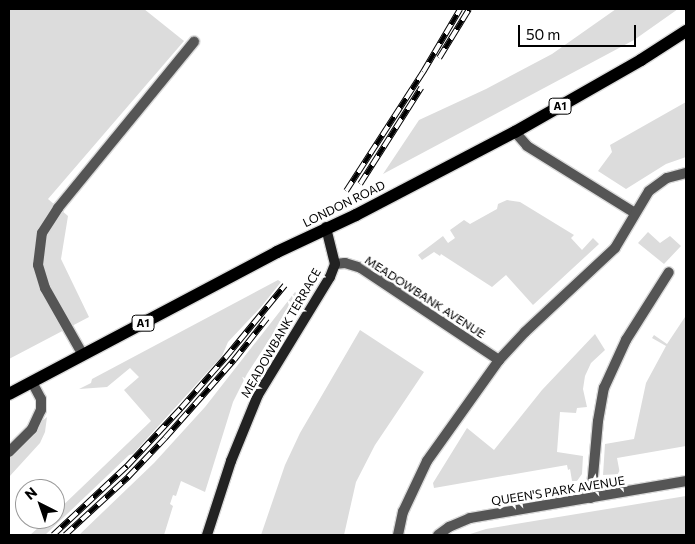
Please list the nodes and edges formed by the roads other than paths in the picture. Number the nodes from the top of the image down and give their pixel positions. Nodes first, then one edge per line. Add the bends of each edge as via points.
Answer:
1 (686, 31) edge
2 (194, 42) dead end
3 (515, 132) junction
4 (686, 173) edge
5 (635, 212) junction
6 (326, 227) junction
7 (335, 264) junction
8 (669, 272) dead end
9 (83, 355) junction
10 (499, 360) junction
11 (32, 382) junction
12 (9, 394) edge
13 (9, 452) edge
14 (686, 481) edge
15 (591, 498) junction
16 (207, 535) edge
17 (398, 535) edge
18 (438, 535) edge

1 - 3 main road, LONDON ROAD / A1
2 - 9 street via 42,232 38,265 45,288
3 - 5 street via 527,146
3 - 6 main road, LONDON ROAD / A1 via 356,215
4 - 5 street via 667,178 654,187
5 - 10 street via 609,255
6 - 7 street, MEADOWBANK TERRACE
6 - 9 main road, LONDON ROAD / A1
7 - 10 street, MEADOWBANK AVENUE via 362,268
7 - 16 street, MEADOWBANK TERRACE via 258,395 231,460
8 - 15 street via 626,340 604,388
9 - 11 main road, LONDON ROAD / A1
10 - 17 street via 427,461 403,512
11 - 12 main road, LONDON ROAD / A1
11 - 13 street via 41,399 40,410 32,429
14 - 15 street, QUEEN'S PARK AVENUE
15 - 18 street, QUEEN'S PARK AVENUE via 470,518

